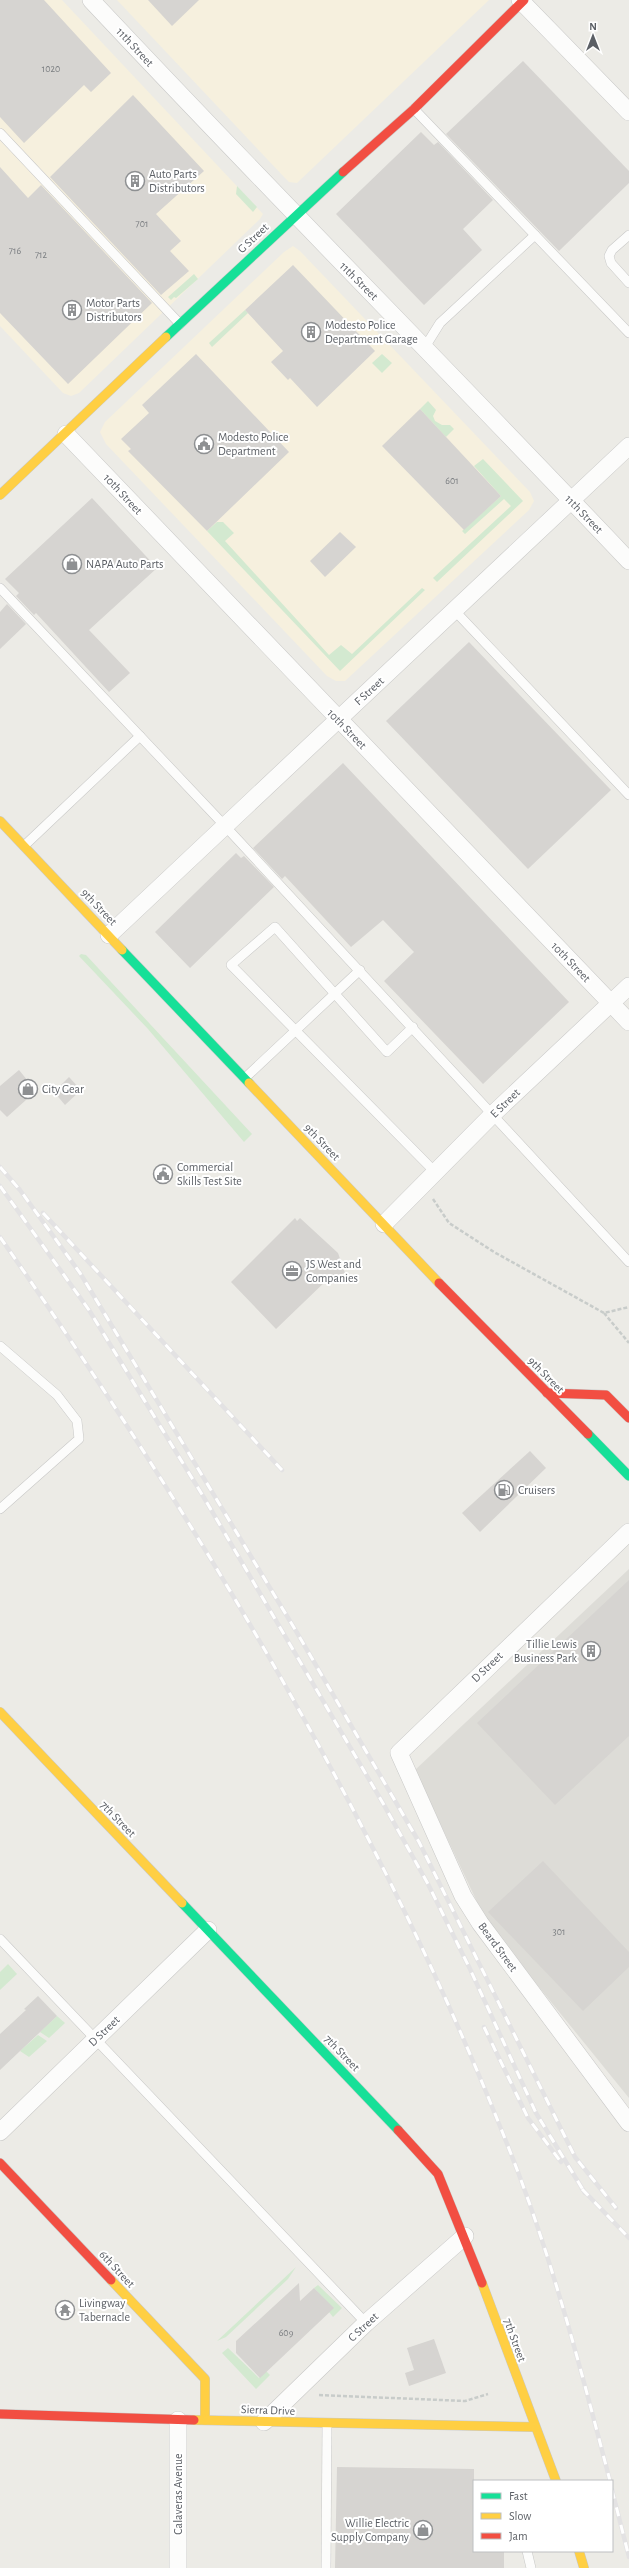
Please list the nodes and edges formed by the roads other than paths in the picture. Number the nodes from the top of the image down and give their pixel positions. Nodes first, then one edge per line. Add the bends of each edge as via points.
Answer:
1 (91, 0) edge
2 (522, 1) edge
3 (414, 109) junction
4 (629, 112) edge
5 (0, 133) edge
6 (294, 216) junction
7 (535, 235) junction
8 (629, 235) edge
9 (629, 283) edge
10 (180, 324) junction
11 (629, 333) edge
12 (425, 347) junction
13 (66, 434) junction
14 (629, 446) edge
15 (0, 495) edge
16 (572, 500) junction
17 (629, 561) edge
18 (0, 588) edge
19 (455, 611) junction
20 (338, 720) junction
21 (140, 736) junction
22 (629, 795) edge
23 (0, 821) edge
24 (225, 826) junction
25 (24, 846) junction
26 (109, 935) junction
27 (360, 970) junction
28 (629, 986) edge
29 (333, 995) junction
30 (611, 1003) junction
31 (629, 1022) edge
32 (413, 1027) junction
33 (294, 1031) junction
34 (245, 1078) junction
35 (493, 1114) junction
36 (430, 1179) junction
37 (384, 1224) junction
38 (629, 1262) edge
39 (0, 1346) edge
40 (547, 1393) junction
41 (629, 1418) edge
42 (629, 1476) edge
43 (0, 1509) edge
44 (629, 1532) edge
45 (0, 1712) edge
46 (399, 1753) joint
47 (208, 1930) junction
48 (0, 1939) edge
49 (96, 2039) junction
50 (629, 2123) edge
51 (0, 2132) edge
52 (0, 2163) edge
53 (465, 2236) junction
54 (366, 2323) junction
55 (0, 2414) edge
56 (178, 2420) junction
57 (205, 2420) junction
58 (264, 2422) junction
59 (327, 2424) junction
60 (535, 2427) junction
61 (556, 2480) edge
62 (527, 2552) edge
63 (579, 2552) edge
64 (178, 2568) edge
65 (326, 2568) edge
66 (531, 2568) edge
67 (584, 2568) edge

1 - 6 street, 11th Street
2 - 3 street, G Street
2 - 4 street
3 - 6 street, G Street
3 - 7 lane
5 - 10 lane
6 - 10 street, G Street
6 - 12 street, 11th Street
7 - 11 lane
7 - 12 lane via 440,323
8 - 9 lane via 609,256 611,263
10 - 13 street, G Street
12 - 16 street, 11th Street
13 - 15 street, G Street
13 - 20 street, 10th Street
14 - 16 street, F Street
16 - 17 street, 11th Street
16 - 19 street, F Street
18 - 21 lane
19 - 20 street, F Street
19 - 22 lane
20 - 24 street, F Street
20 - 30 street, 10th Street
21 - 24 lane
21 - 25 lane
23 - 25 street, 9th Street
24 - 26 street, F Street
24 - 27 lane
25 - 26 street, 9th Street
26 - 34 street, 9th Street
27 - 29 lane
27 - 32 lane
28 - 30 street, E Street
29 - 32 lane via 387,1052
29 - 33 lane
29 - 33 lane via 275,927 231,965
30 - 31 street, 10th Street
30 - 35 street, E Street
32 - 35 lane
33 - 34 lane
33 - 36 lane
34 - 37 street, 9th Street
35 - 36 street, E Street
35 - 38 lane
36 - 37 street, E Street
37 - 40 street, 9th Street
39 - 43 lane via 57,1395 77,1421 79,1439
40 - 41 street via 606,1395
40 - 42 street, 9th Street
44 - 46 street, D Street
45 - 47 street, 7th Street
46 - 50 street, Beard Street via 463,1896 480,1923
47 - 49 street, D Street
47 - 53 street, 7th Street via 438,2174
48 - 49 lane
49 - 51 street, D Street
49 - 54 lane
52 - 57 street, 6th Street via 205,2379
53 - 54 street, C Street
53 - 60 street, 7th Street
54 - 58 street, C Street
55 - 56 street, Sierra Drive
56 - 57 street, Sierra Drive
56 - 64 street, Calaveras Avenue
57 - 58 street, Sierra Drive
58 - 59 street, Sierra Drive
59 - 60 street, Sierra Drive
59 - 65 lane
60 - 61 street, 7th Street
62 - 66 lane
63 - 67 street

